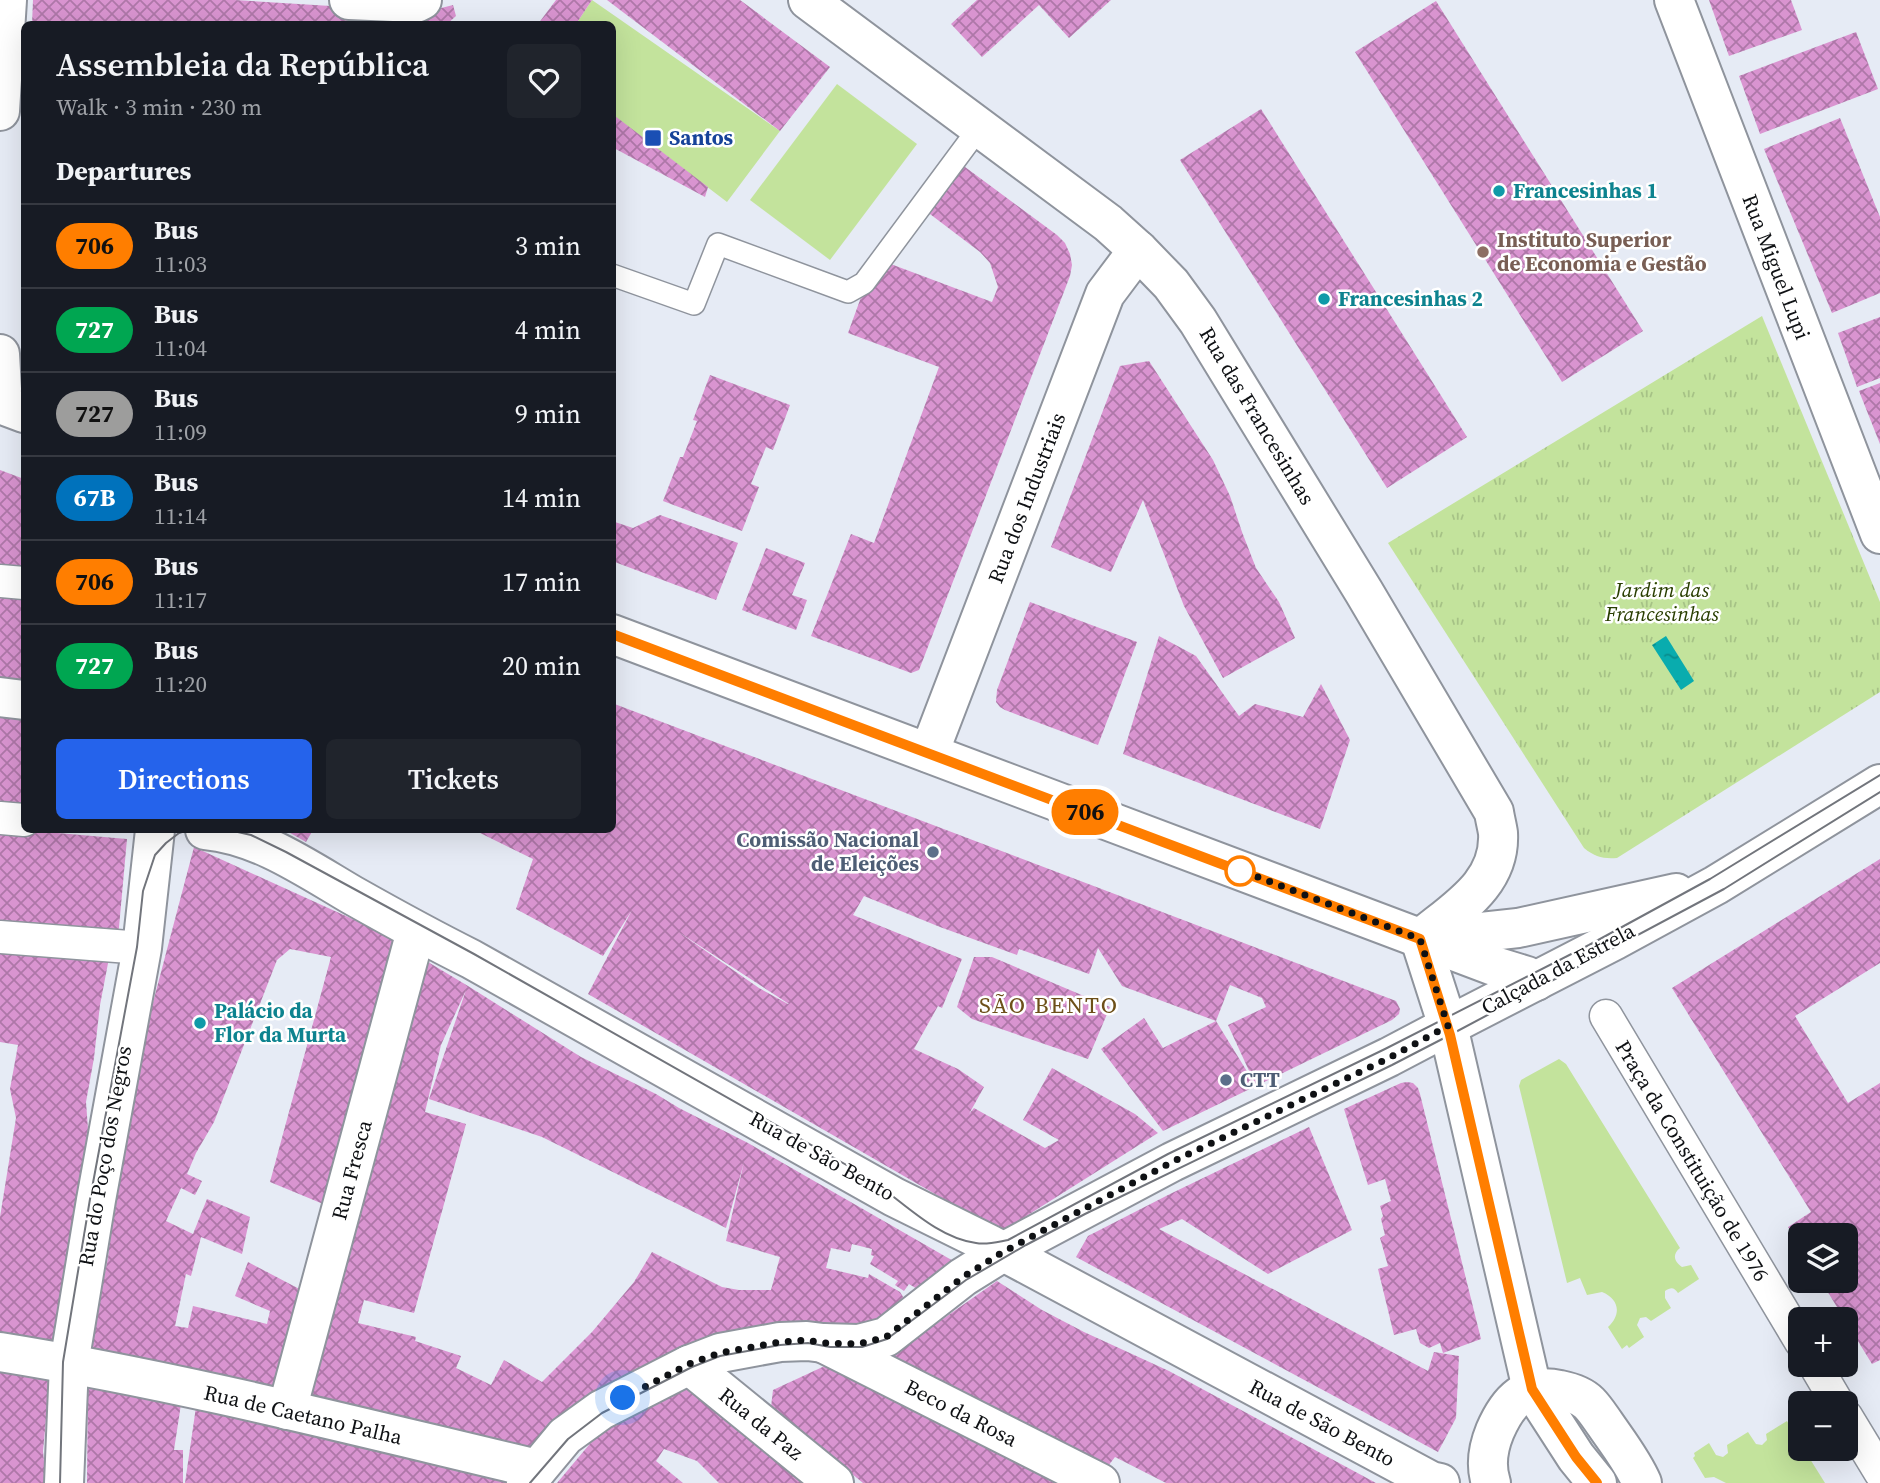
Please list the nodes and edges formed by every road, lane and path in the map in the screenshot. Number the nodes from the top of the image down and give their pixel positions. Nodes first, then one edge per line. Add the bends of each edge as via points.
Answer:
1 (8, 0) edge
2 (349, 0) edge
3 (808, 0) edge
4 (1674, 0) edge
5 (418, 1) edge
6 (0, 111) edge
7 (979, 128) junction
8 (1138, 250) junction
9 (616, 276) edge
10 (0, 354) edge
11 (0, 404) edge
12 (21, 412) edge
13 (1880, 534) edge
14 (0, 581) edge
15 (21, 583) edge
16 (616, 636) edge
17 (0, 698) edge
18 (21, 700) edge
19 (929, 753) junction
20 (1880, 784) edge
21 (0, 818) edge
22 (21, 820) edge
23 (155, 833) edge
24 (228, 833) edge
25 (1716, 885) junction
26 (416, 932) junction
27 (0, 936) edge
28 (1420, 939) junction
29 (142, 947) junction
30 (1536, 981) junction
31 (1606, 1016) dead end
32 (1448, 1026) junction
33 (1003, 1252) junction
34 (1788, 1320) edge
35 (823, 1343) junction
36 (0, 1352) edge
37 (69, 1363) junction
38 (689, 1364) junction
39 (1532, 1389) junction
40 (287, 1409) junction
41 (1858, 1436) edge
42 (1490, 1468) edge
43 (1880, 1472) edge
44 (531, 1476) edge
45 (65, 1483) edge
46 (834, 1483) edge
47 (1100, 1483) edge
48 (1440, 1483) edge
49 (1460, 1483) edge
50 (1597, 1483) edge
51 (1642, 1483) edge

1 - 6 street
2 - 5 street
3 - 7 street, Rua das Francesinhas
4 - 13 street, Rua Miguel Lupi
7 - 8 street, Rua das Francesinhas
7 - 9 lane via 864,283 849,292 718,244 694,304
8 - 19 street, Rua dos Industriais via 1105,294
8 - 28 street, Rua das Francesinhas via 1198,321 1494,811 1498,836 1481,886
10 - 11 street
11 - 12 street
14 - 15 street
16 - 19 street
17 - 18 street
19 - 28 street
20 - 25 street, Calçada da Estrela
21 - 22 street
23 - 29 street, Rua do Poço dos Negros
24 - 26 street, Rua de São Bento via 287,857
25 - 28 street via 1518,928
25 - 30 street, Calçada da Estrela
26 - 33 street, Rua de São Bento via 847,1172
26 - 40 street, Rua Fresca
27 - 29 street
28 - 30 street
28 - 32 street
29 - 37 street, Rua do Poço dos Negros
30 - 32 street, Calçada da Estrela
31 - 34 street, Praça da Constituição de 1976
32 - 33 street, Calçada da Estrela via 1172,1162
32 - 39 street
33 - 35 street, Calçada da Estrela via 886,1337 859,1344
33 - 48 street, Rua de São Bento
35 - 38 street, Calçada da Estrela via 780,1342
35 - 47 street, Beco da Rosa
36 - 37 street, Rua de Caetano Palha
37 - 40 street, Rua de Caetano Palha
37 - 45 street, Rua do Poço dos Negros
38 - 44 street, Calçada da Estrela via 601,1410 565,1436
38 - 46 street, Rua da Paz
39 - 42 street via 1511,1403 1499,1422
39 - 50 street
39 - 51 street via 1559,1389 1588,1401
40 - 44 street, Rua de Caetano Palha
41 - 43 street
42 - 49 street

